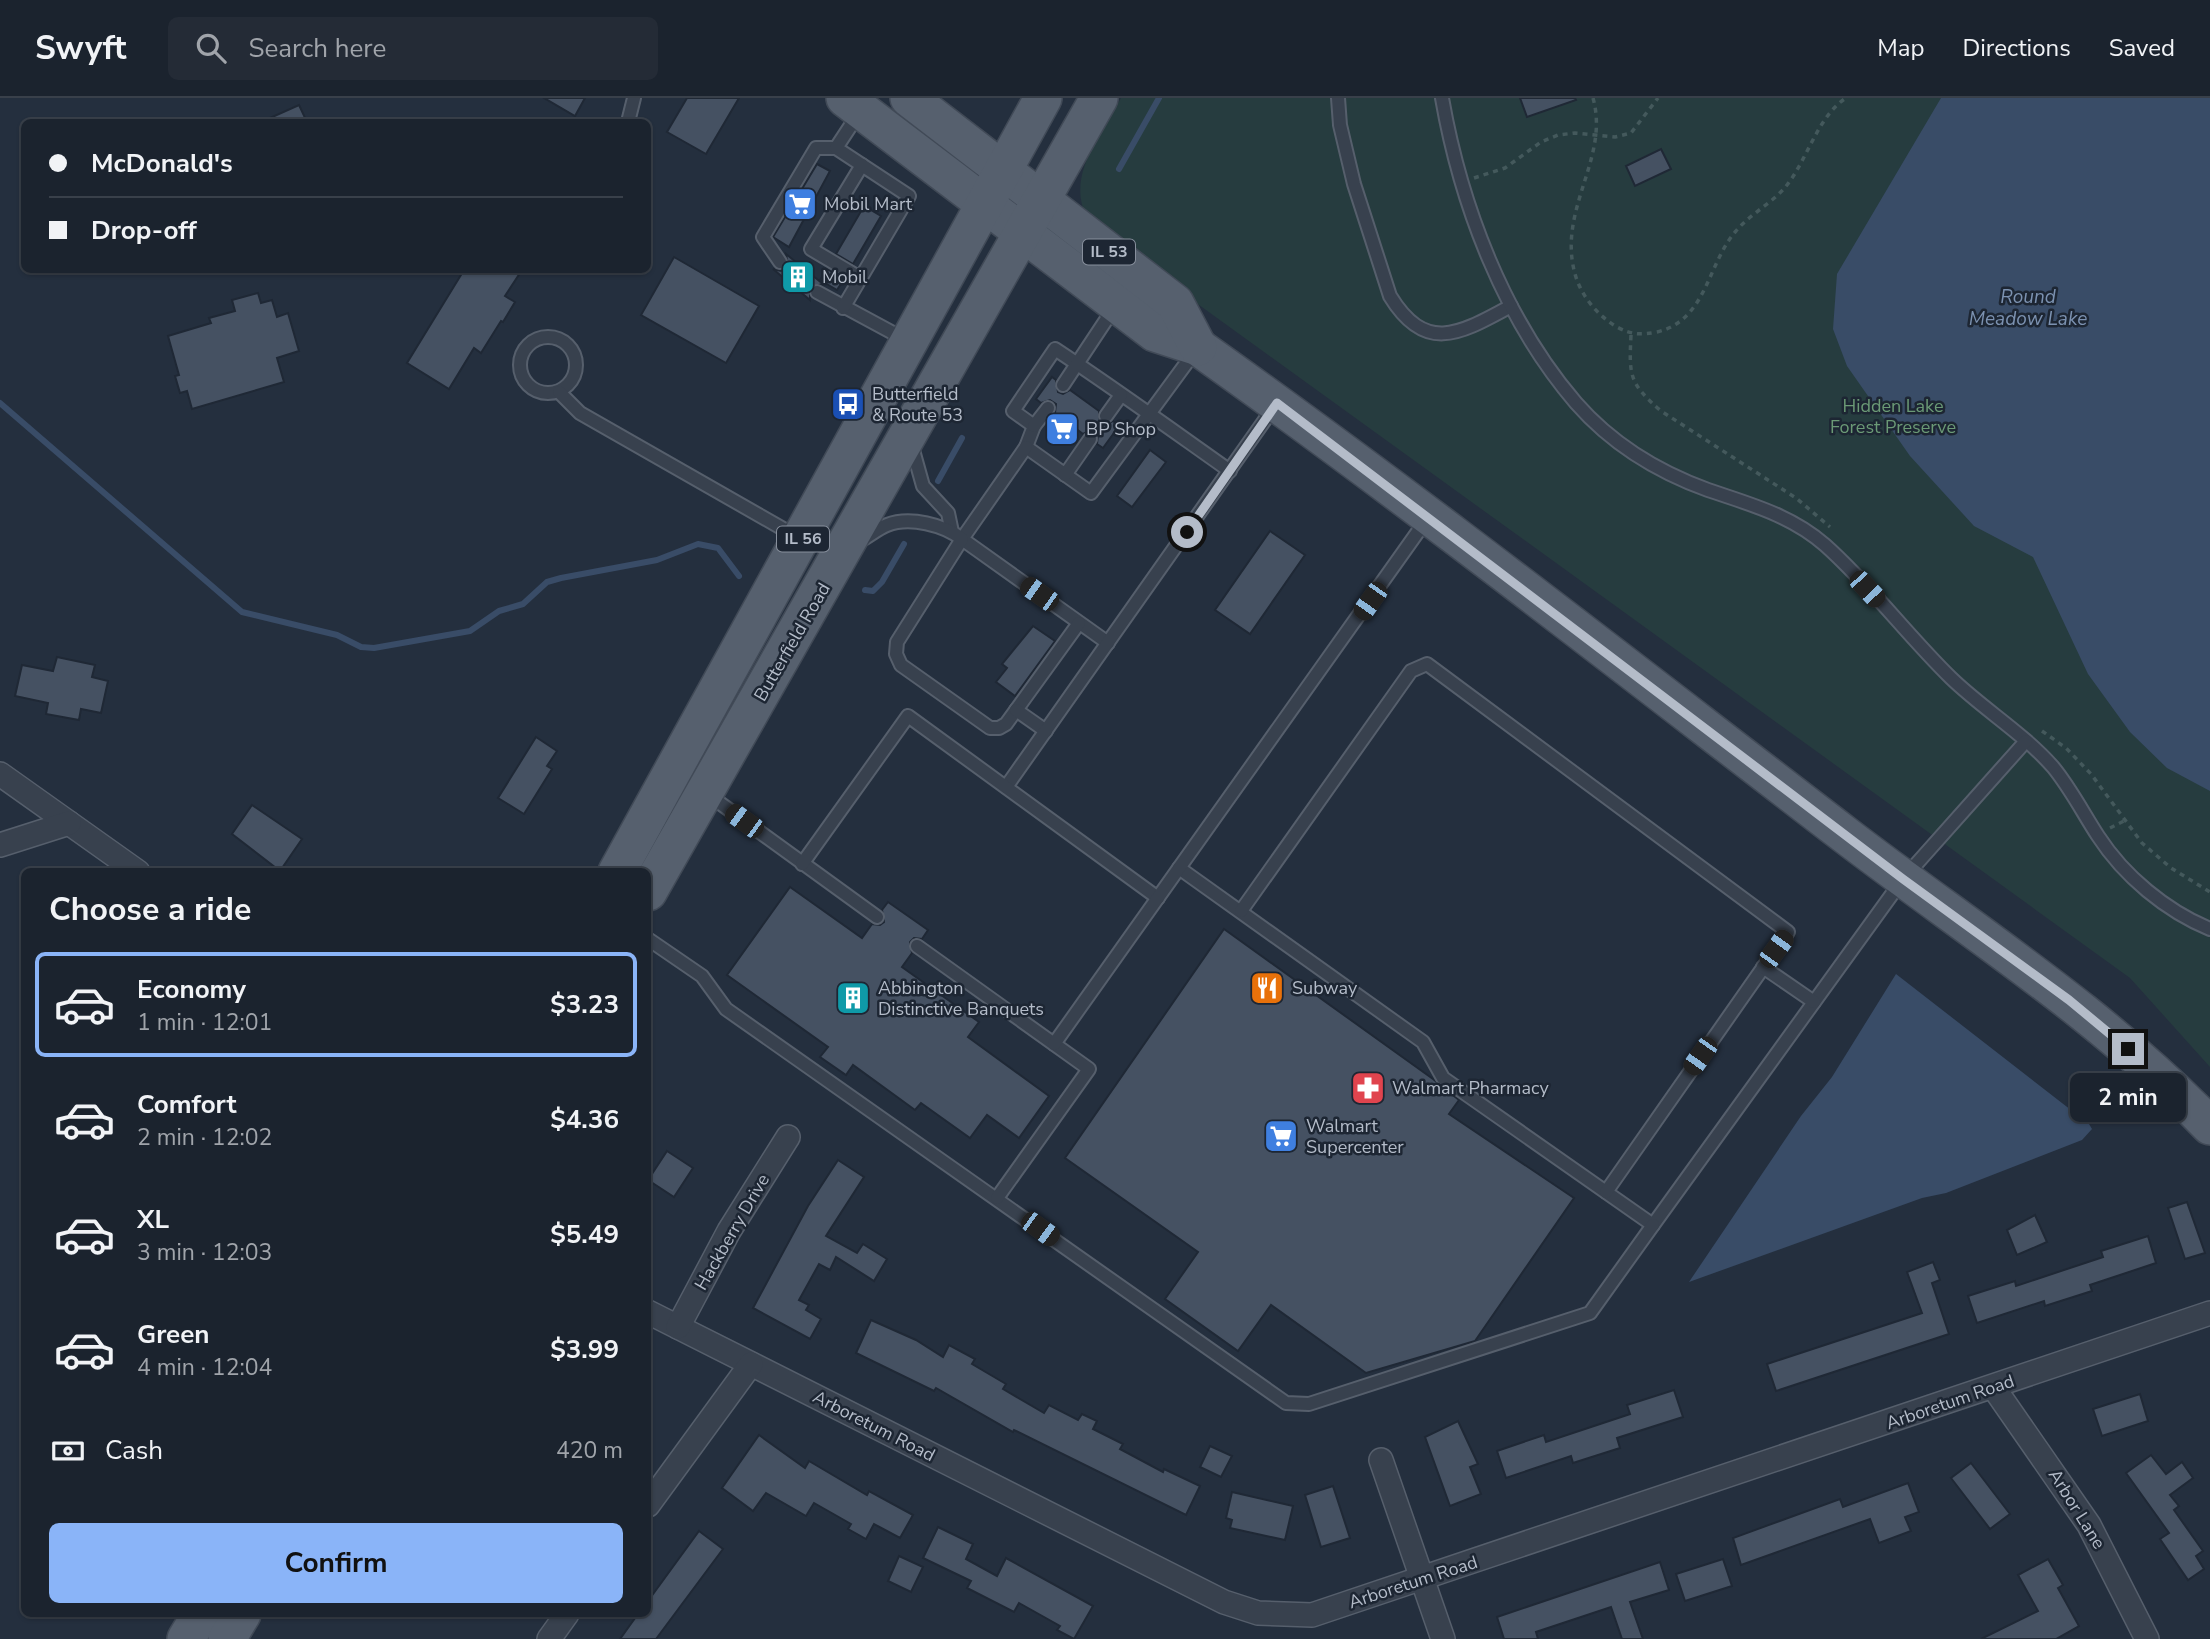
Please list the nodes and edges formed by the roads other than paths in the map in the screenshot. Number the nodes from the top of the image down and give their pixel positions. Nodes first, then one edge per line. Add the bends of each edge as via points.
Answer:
1 (634, 98) edge
2 (909, 98) edge
3 (1043, 98) edge
4 (1099, 98) edge
5 (1338, 98) edge
6 (1442, 98) edge
7 (853, 104) edge
8 (629, 119) edge
9 (836, 148) junction
10 (862, 165) junction
11 (1004, 170) junction
12 (1042, 201) junction
13 (985, 205) junction
14 (1022, 233) junction
15 (779, 262) dead end
16 (860, 278) junction
17 (817, 292) dead end
18 (1116, 304) junction
19 (1511, 306) junction
20 (843, 308) junction
21 (908, 341) junction
22 (1198, 347) junction
23 (1078, 364) junction
24 (1063, 385) dead end
25 (559, 391) junction
26 (1121, 395) junction
27 (1277, 403) junction
28 (1048, 408) dead end
29 (1149, 414) junction
30 (1106, 416) dead end
31 (1034, 426) junction
32 (908, 435) junction
33 (1090, 439) dead end
34 (1026, 447) junction
35 (1230, 471) junction
36 (1065, 475) junction
37 (1429, 516) junction
38 (957, 536) junction
39 (802, 540) junction
40 (846, 548) junction
41 (1079, 623) junction
42 (1108, 643) junction
43 (1016, 710) junction
44 (1046, 731) junction
45 (2026, 741) junction
46 (0, 774) edge
47 (1006, 787) junction
48 (706, 793) junction
49 (69, 823) junction
50 (0, 845) edge
51 (802, 864) junction
52 (132, 868) edge
53 (619, 868) edge
54 (1179, 868) junction
55 (1903, 879) junction
56 (651, 887) edge
57 (1158, 898) junction
58 (1241, 911) junction
59 (877, 917) dead end
60 (2210, 929) edge
61 (651, 941) edge
62 (917, 946) dead end
63 (1763, 967) junction
64 (1814, 1002) junction
65 (1054, 1044) junction
66 (2210, 1126) edge
67 (788, 1137) dead end
68 (1605, 1192) junction
69 (997, 1198) junction
70 (1653, 1224) junction
71 (2210, 1313) edge
72 (651, 1314) edge
73 (678, 1327) junction
74 (751, 1364) junction
75 (1994, 1388) junction
76 (1381, 1460) dead end
77 (651, 1501) edge
78 (1423, 1579) junction
79 (199, 1617) edge
80 (240, 1617) edge
81 (565, 1617) edge
82 (186, 1639) edge
83 (228, 1639) edge
84 (548, 1639) edge
85 (1443, 1639) edge
86 (2147, 1639) edge

1 - 8 lane
2 - 11 main road, IL 53
3 - 11 main road, IL 56
4 - 12 main road, Butterfield Road / IL 56
5 - 19 lane via 1354,184 1390,296 1401,313 1424,331 1446,335
6 - 19 lane via 1462,182
7 - 9 lane
7 - 13 main road, IL 53
9 - 10 lane
9 - 15 lane via 816,148 763,237
10 - 16 lane via 909,196
10 - 16 lane via 811,249
11 - 12 main road, IL 53
11 - 13 main road, IL 56
12 - 14 main road, Butterfield Road / IL 56
12 - 22 main road, IL 53 via 1175,303
13 - 14 main road, IL 53
13 - 21 main road, IL 56
14 - 18 main road, IL 53
14 - 32 main road, Butterfield Road / IL 56
16 - 20 lane
17 - 20 lane
18 - 22 main road, IL 53 via 1155,333
18 - 23 lane
19 - 45 lane via 1577,405 1615,441 1662,471 1751,503 1792,522 1824,544 1951,677
20 - 21 lane
21 - 39 main road, IL 56
22 - 27 main road, IL 53
22 - 29 lane
23 - 24 lane
23 - 26 lane
23 - 31 lane via 1055,349 1013,411
25 - 25 lane via 576,371 574,354 562,340 536,339 523,351 521,377 533,390
25 - 39 lane via 580,413
26 - 29 lane
26 - 30 lane
27 - 35 lane
27 - 37 main road, IL 53
28 - 31 lane
29 - 35 lane
29 - 36 lane via 1091,494
31 - 34 lane
32 - 38 lane via 923,486 948,513
32 - 40 main road, Butterfield Road / IL 56
33 - 36 lane
34 - 36 lane
34 - 38 lane
35 - 42 lane
37 - 54 lane
37 - 55 main road, IL 53
38 - 40 lane via 906,521 887,525
38 - 41 lane
38 - 43 lane via 897,642 896,654 901,664 990,727 1006,724
39 - 53 main road, IL 56
40 - 48 main road, Butterfield Road / IL 56
41 - 42 lane
41 - 43 lane
42 - 44 lane
43 - 44 lane
44 - 47 lane
45 - 55 lane
45 - 60 lane via 2077,797 2125,872 2167,906
46 - 49 street
47 - 51 lane via 908,716
47 - 57 lane
48 - 51 lane
48 - 56 main road, Butterfield Road / IL 56
49 - 50 street
49 - 52 street
51 - 59 lane
54 - 57 lane
54 - 58 lane
55 - 64 lane
55 - 66 main road, IL 53 via 2108,1031
57 - 65 lane
58 - 63 lane via 1411,671 1427,664 1788,932
58 - 68 lane via 1423,1042 1443,1078
61 - 69 lane via 702,976 726,1009
62 - 65 lane
63 - 64 lane
63 - 68 lane
64 - 70 lane
65 - 69 lane via 1089,1069
67 - 73 street, Hackberry Drive via 729,1231
68 - 70 lane
69 - 70 lane via 1276,1398 1296,1405 1310,1405 1590,1313
71 - 75 street, Arboretum Road
72 - 73 street, Arboretum Road
73 - 74 street, Arboretum Road
74 - 77 street
74 - 78 street, Arboretum Road via 1241,1609 1312,1615
75 - 78 street, Arboretum Road
75 - 86 street, Arbor Lane via 2089,1525
76 - 78 street
78 - 85 street
79 - 82 main road
80 - 83 main road
81 - 84 street

